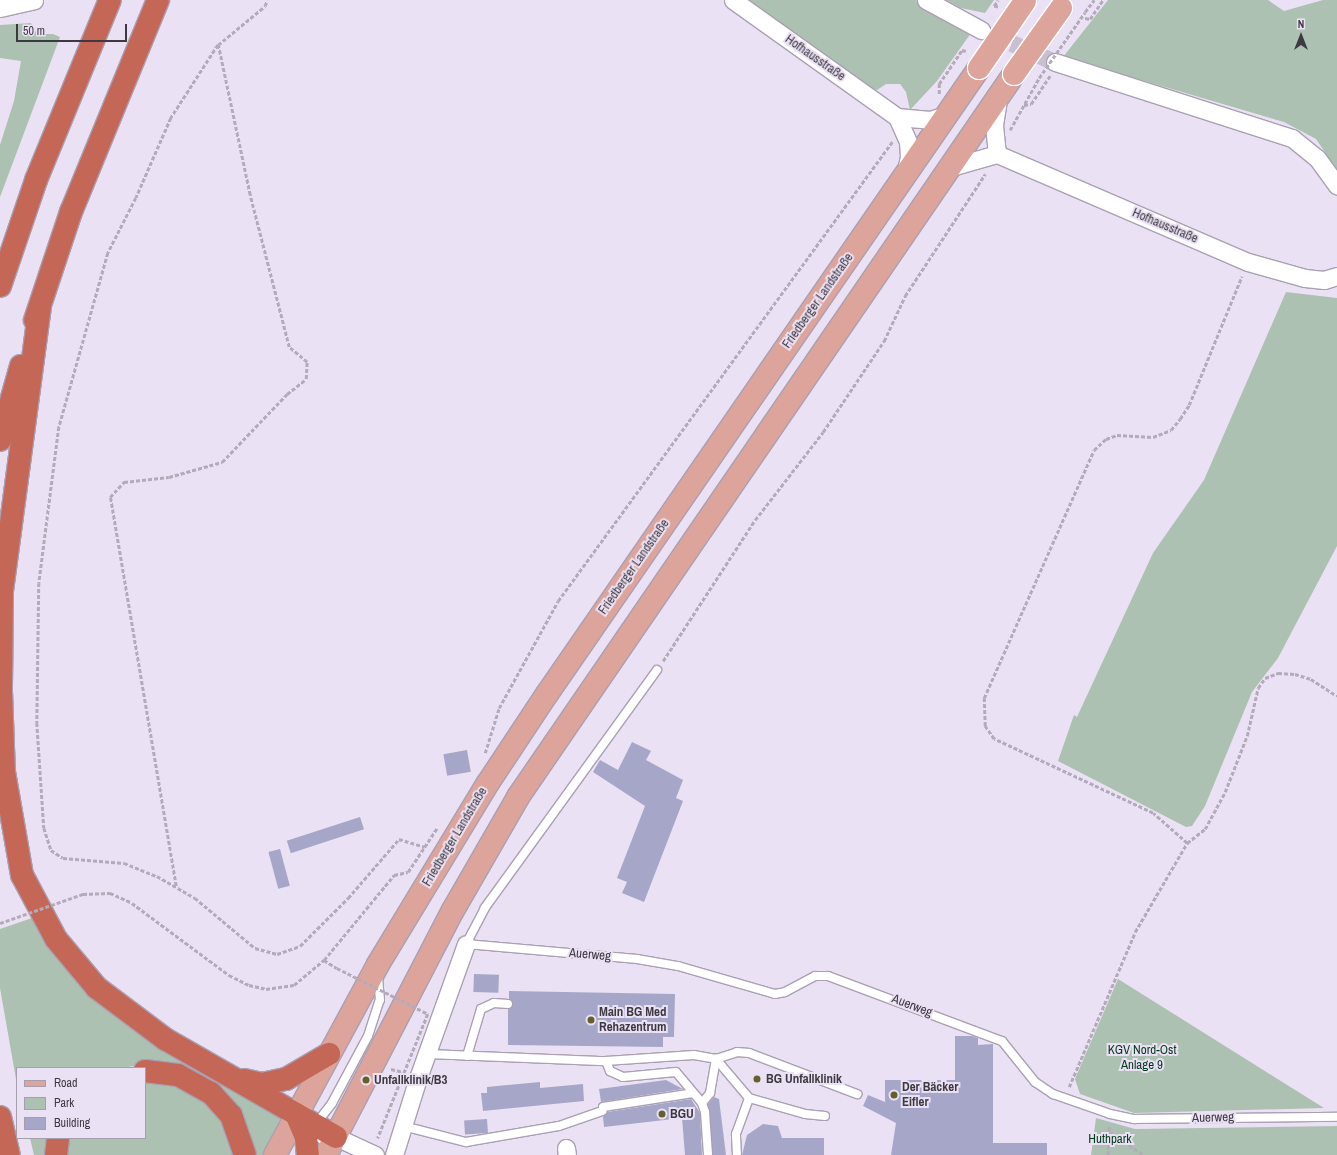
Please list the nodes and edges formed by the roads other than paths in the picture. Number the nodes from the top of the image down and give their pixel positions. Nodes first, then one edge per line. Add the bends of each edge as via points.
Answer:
1 (34, 0) edge
2 (110, 0) edge
3 (158, 0) edge
4 (733, 0) edge
5 (926, 0) edge
6 (1025, 1) edge
7 (1064, 4) edge
8 (0, 8) edge
9 (981, 30) tunnel mouth
10 (1052, 70) tunnel mouth
11 (999, 98) junction
12 (944, 105) junction
13 (901, 124) junction
14 (997, 154) junction
15 (951, 167) junction
16 (904, 176) junction
17 (1337, 186) edge
18 (1337, 276) edge
19 (0, 286) edge
20 (40, 306) junction
21 (0, 440) edge
22 (657, 670) road end
23 (466, 944) junction
24 (377, 966) junction
25 (508, 1004) dead end
26 (329, 1054) junction
27 (428, 1054) junction
28 (467, 1056) junction
29 (716, 1059) junction
30 (606, 1061) junction
31 (146, 1071) edge
32 (234, 1078) junction
33 (308, 1092) junction
34 (693, 1092) junction
35 (857, 1094) dead end
36 (749, 1098) junction
37 (702, 1103) junction
38 (296, 1114) junction
39 (825, 1116) dead end
40 (0, 1117) edge
41 (1337, 1117) edge
42 (402, 1126) junction
43 (58, 1139) edge
44 (322, 1144) edge
45 (9, 1155) edge
46 (56, 1155) edge
47 (245, 1155) edge
48 (275, 1155) edge
49 (375, 1155) edge
50 (394, 1155) edge
51 (708, 1155) edge
52 (737, 1155) edge

1 - 8 street
2 - 19 highway via 36,180
3 - 20 highway via 74,205
4 - 13 street, Hofhausstraße
5 - 9 street
6 - 12 main road, Friedberger Landstraße, bridge via 979,68
7 - 11 main road, bridge
10 - 17 street via 1292,138 1317,158
11 - 14 street via 994,125
11 - 15 main road
12 - 13 street via 930,120
12 - 16 main road, Friedberger Landstraße
13 - 16 street via 909,157
14 - 15 street
14 - 18 street, Hofhausstraße via 1248,262 1305,278 1324,280
15 - 44 main road via 518,797
16 - 24 main road, Friedberger Landstraße via 547,694 450,845
20 - 21 highway
20 - 32 highway via 2,590 1,692 8,805 22,875 43,919 97,988 132,1017
22 - 23 lane via 485,908
23 - 27 street
23 - 41 lane, Auerweg via 678,966 775,994 785,992 815,976 828,976 1002,1041 1035,1082 1064,1099 1134,1119
24 - 26 main road, Friedberger Landstraße
24 - 44 lane via 380,1000 368,1036 332,1103
25 - 28 lane via 494,1004 481,1009
26 - 32 highway via 293,1076 275,1083
26 - 33 main road, Friedberger Landstraße
27 - 28 lane
27 - 42 street
28 - 30 lane
29 - 30 lane via 694,1055
29 - 35 lane via 737,1052 749,1053
29 - 36 lane
29 - 37 lane via 710,1092
30 - 34 lane via 610,1071 623,1077 676,1072
31 - 47 highway via 178,1075 212,1093 231,1115
32 - 38 highway
33 - 38 main road, Friedberger Landstraße
33 - 44 street
34 - 37 lane
34 - 42 lane via 602,1109 559,1126 466,1142
36 - 39 lane via 805,1114
36 - 52 lane via 736,1134
37 - 51 lane
38 - 44 highway
38 - 48 main road, Friedberger Landstraße
40 - 45 highway
42 - 50 street
43 - 46 highway
44 - 48 street, Friedberger Landstraße via 292,1141
44 - 49 street

